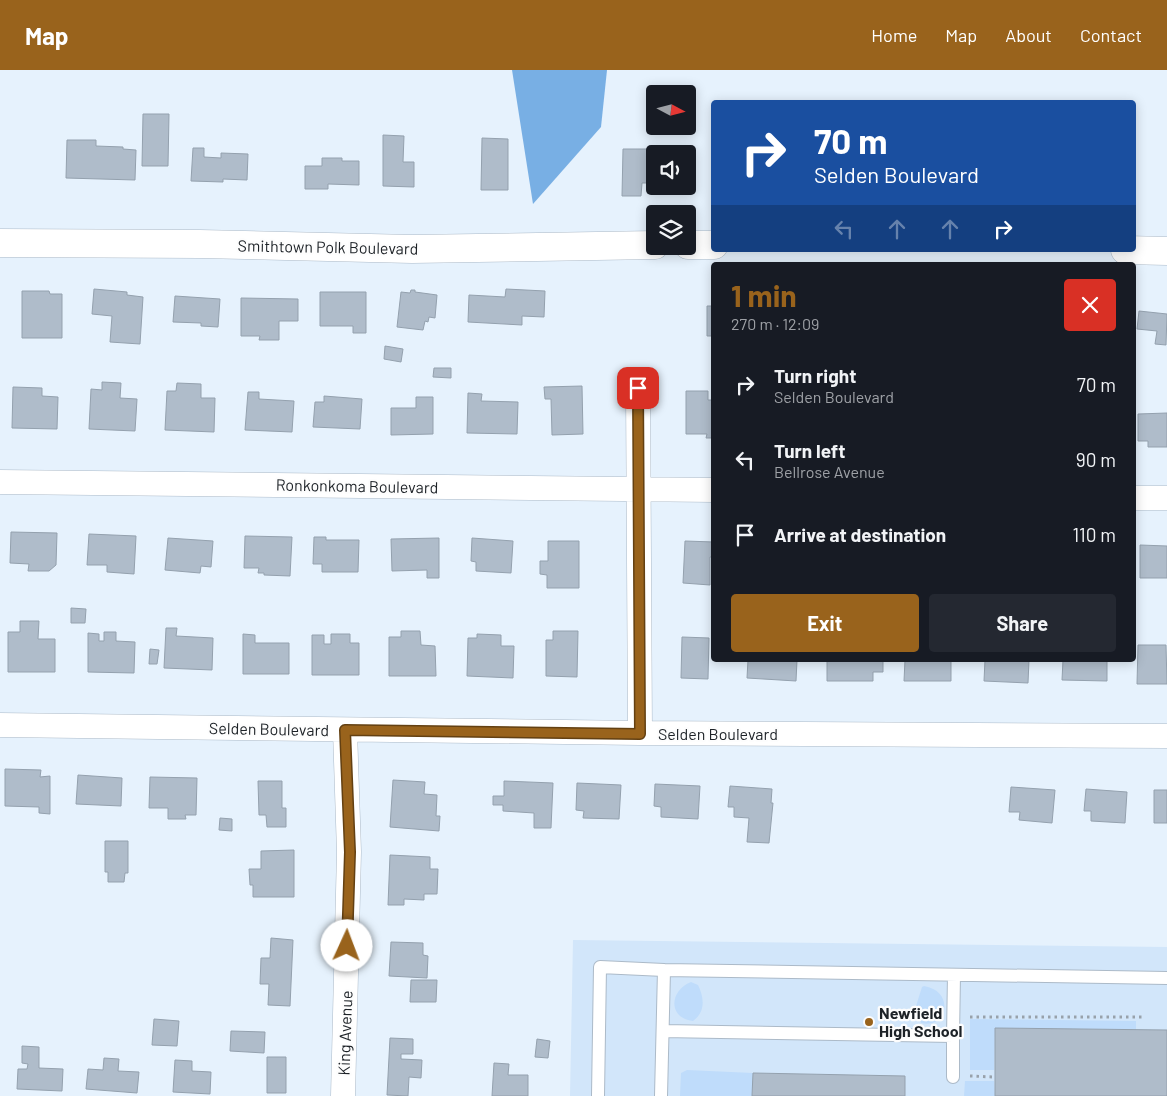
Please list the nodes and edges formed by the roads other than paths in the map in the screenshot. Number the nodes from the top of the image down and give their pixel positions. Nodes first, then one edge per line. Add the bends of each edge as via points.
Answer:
1 (0, 243) edge
2 (646, 245) edge
3 (696, 245) edge
4 (711, 245) edge
5 (1136, 251) edge
6 (1167, 252) edge
7 (638, 388) dead end
8 (0, 482) edge
9 (638, 488) junction
10 (711, 490) edge
11 (1136, 498) edge
12 (1167, 498) edge
13 (0, 725) edge
14 (345, 730) junction
15 (640, 734) junction
16 (1167, 736) edge
17 (664, 970) junction
18 (954, 975) junction
19 (1167, 978) edge
20 (663, 1031) junction
21 (953, 1036) junction
22 (953, 1077) dead end
23 (343, 1096) edge
24 (598, 1096) edge
25 (661, 1096) edge

1 - 2 street, Smithtown Polk Boulevard via 412,249
3 - 4 street
5 - 6 street
7 - 9 street
8 - 9 street, Ronkonkoma Boulevard
9 - 10 street, Ronkonkoma Boulevard
9 - 15 street
11 - 12 street
13 - 14 street, Selden Boulevard
14 - 15 street, Selden Boulevard
14 - 23 street, King Avenue via 350,852
15 - 16 street, Selden Boulevard
17 - 18 lane
17 - 20 lane
17 - 24 lane via 600,968
18 - 19 lane
18 - 21 lane
20 - 21 lane
20 - 25 lane
21 - 22 lane

